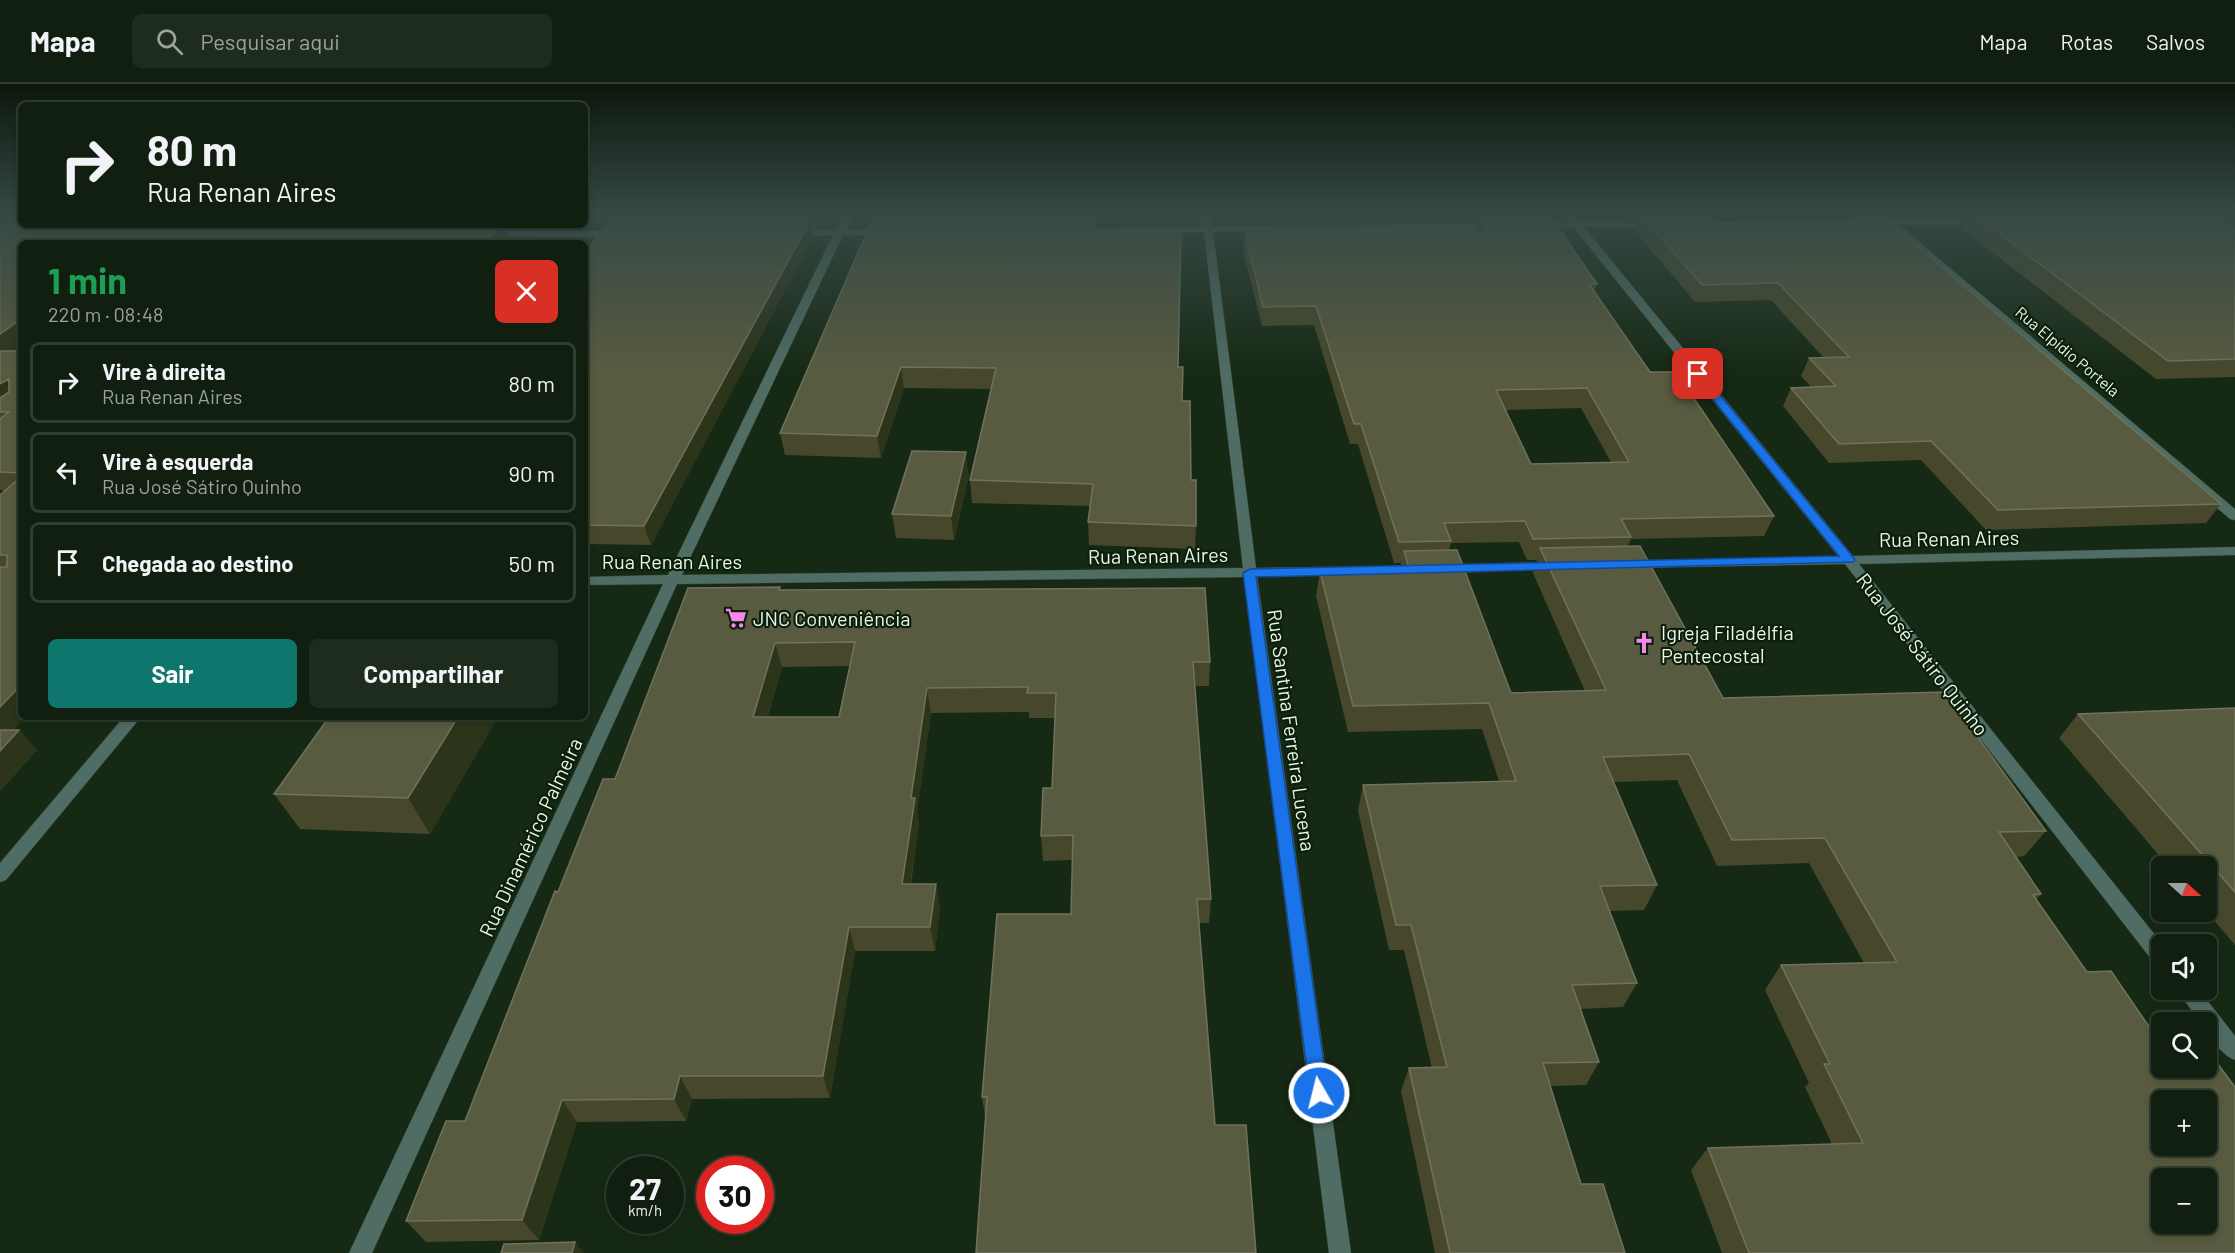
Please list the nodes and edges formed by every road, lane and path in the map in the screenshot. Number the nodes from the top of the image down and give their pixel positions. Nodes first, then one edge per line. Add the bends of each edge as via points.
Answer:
1 (823, 268) edge
2 (1213, 268) edge
3 (1612, 268) edge
4 (1943, 268) edge
5 (2235, 516) edge
6 (2235, 551) edge
7 (1849, 560) junction
8 (1621, 565) edge
9 (1573, 566) edge
10 (1429, 569) edge
11 (1357, 571) edge
12 (1250, 573) junction
13 (588, 581) edge
14 (672, 581) junction
15 (130, 720) edge
16 (0, 875) edge
17 (2151, 944) edge
18 (2195, 1000) edge
19 (2235, 1051) edge
20 (360, 1253) edge
21 (1340, 1253) edge

1 - 14 street, Rua Dinamérico Palmeira
2 - 12 street, Rua Santina Ferreira Lucena
3 - 7 street, Rua José Sátiro Quinho
4 - 5 street, Rua Elpídio Portela
6 - 7 street, Rua Renan Aires
7 - 8 street, Rua Renan Aires
7 - 17 street, Rua José Sátiro Quinho
9 - 10 street
11 - 12 street, Rua Renan Aires
12 - 14 street, Rua Renan Aires
12 - 21 street, Rua Santina Ferreira Lucena
13 - 14 street, Rua Renan Aires
14 - 20 street, Rua Dinamérico Palmeira
15 - 16 street
18 - 19 street

